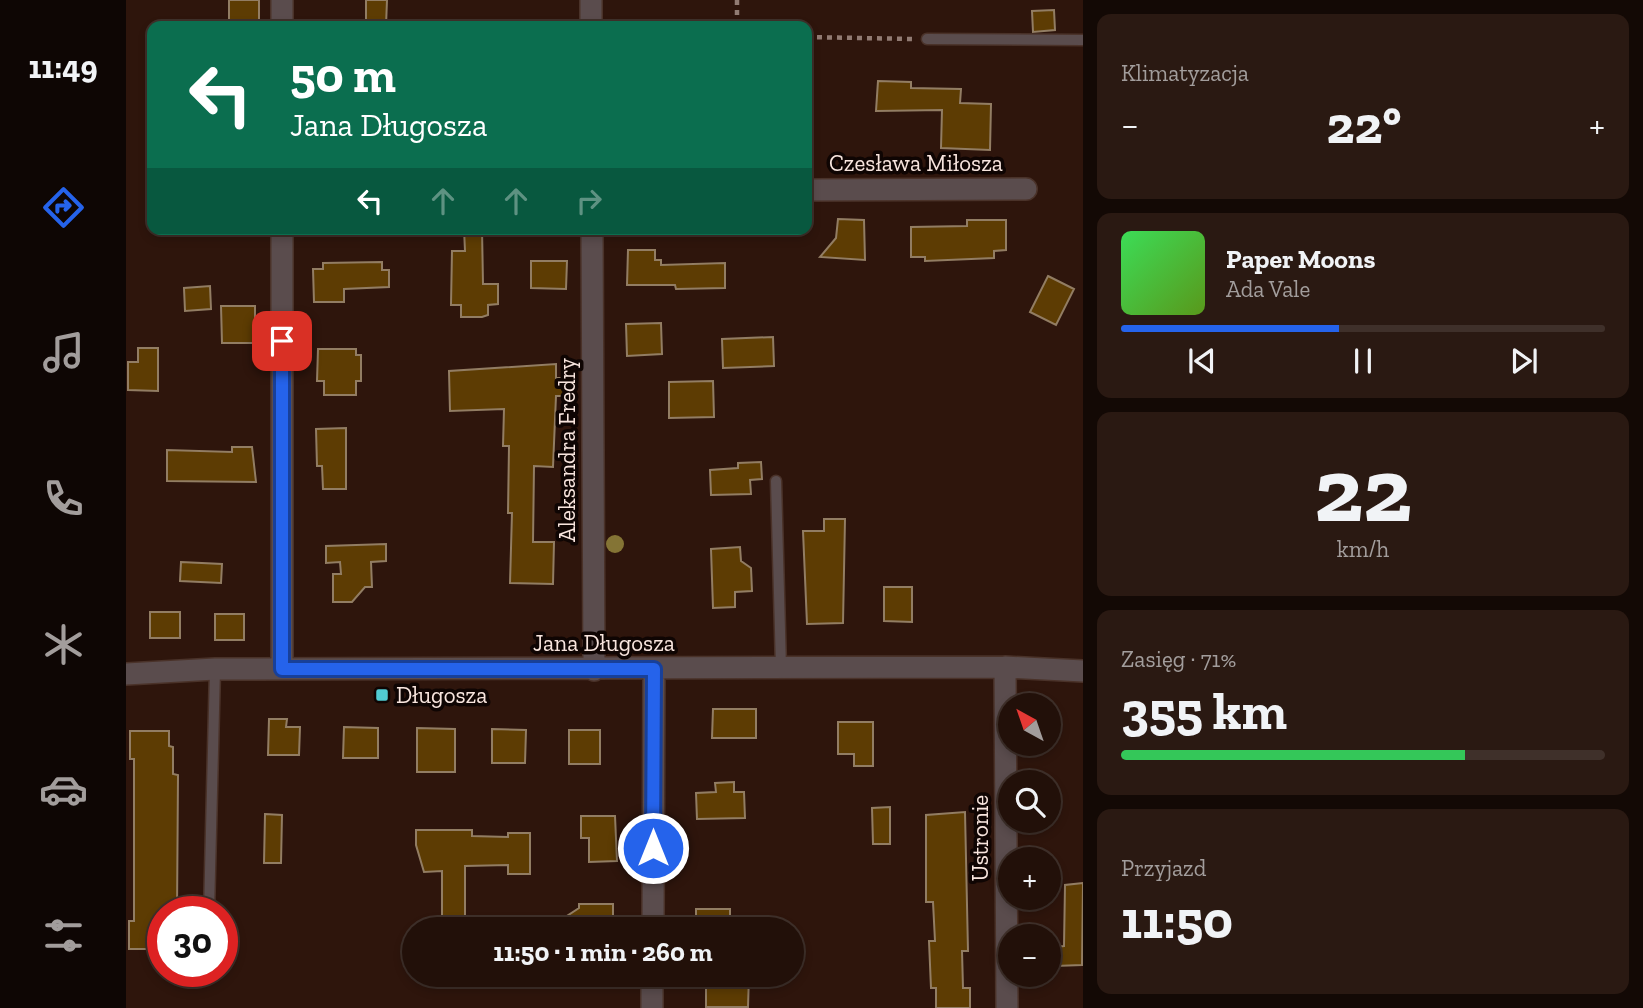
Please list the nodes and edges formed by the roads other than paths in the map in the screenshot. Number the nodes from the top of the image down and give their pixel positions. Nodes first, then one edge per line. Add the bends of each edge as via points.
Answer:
1 (282, 0) edge
2 (591, 0) edge
3 (282, 21) edge
4 (591, 21) edge
5 (927, 39) road end
6 (1083, 40) edge
7 (1026, 189) dead end
8 (812, 190) edge
9 (282, 235) edge
10 (592, 235) edge
11 (776, 481) dead end
12 (1005, 667) junction
13 (781, 668) junction
14 (215, 669) junction
15 (282, 669) junction
16 (654, 669) junction
17 (594, 670) junction
18 (1083, 671) edge
19 (126, 674) edge
20 (209, 896) edge
21 (653, 917) edge
22 (652, 987) edge
23 (652, 1008) edge
24 (1007, 1008) edge

1 - 3 street
2 - 4 street
5 - 6 lane
7 - 8 street, Czesława Miłosza
9 - 15 street
10 - 17 street, Aleksandra Fredry
11 - 13 lane
12 - 13 street, Jana Długosza
12 - 18 street, Jana Długosza
12 - 24 street, Ustronie
13 - 16 street, Jana Długosza
14 - 15 street, Jana Długosza
14 - 19 street, Jana Długosza
14 - 20 lane
15 - 17 street, Jana Długosza
16 - 17 street, Jana Długosza
16 - 21 street
22 - 23 street

